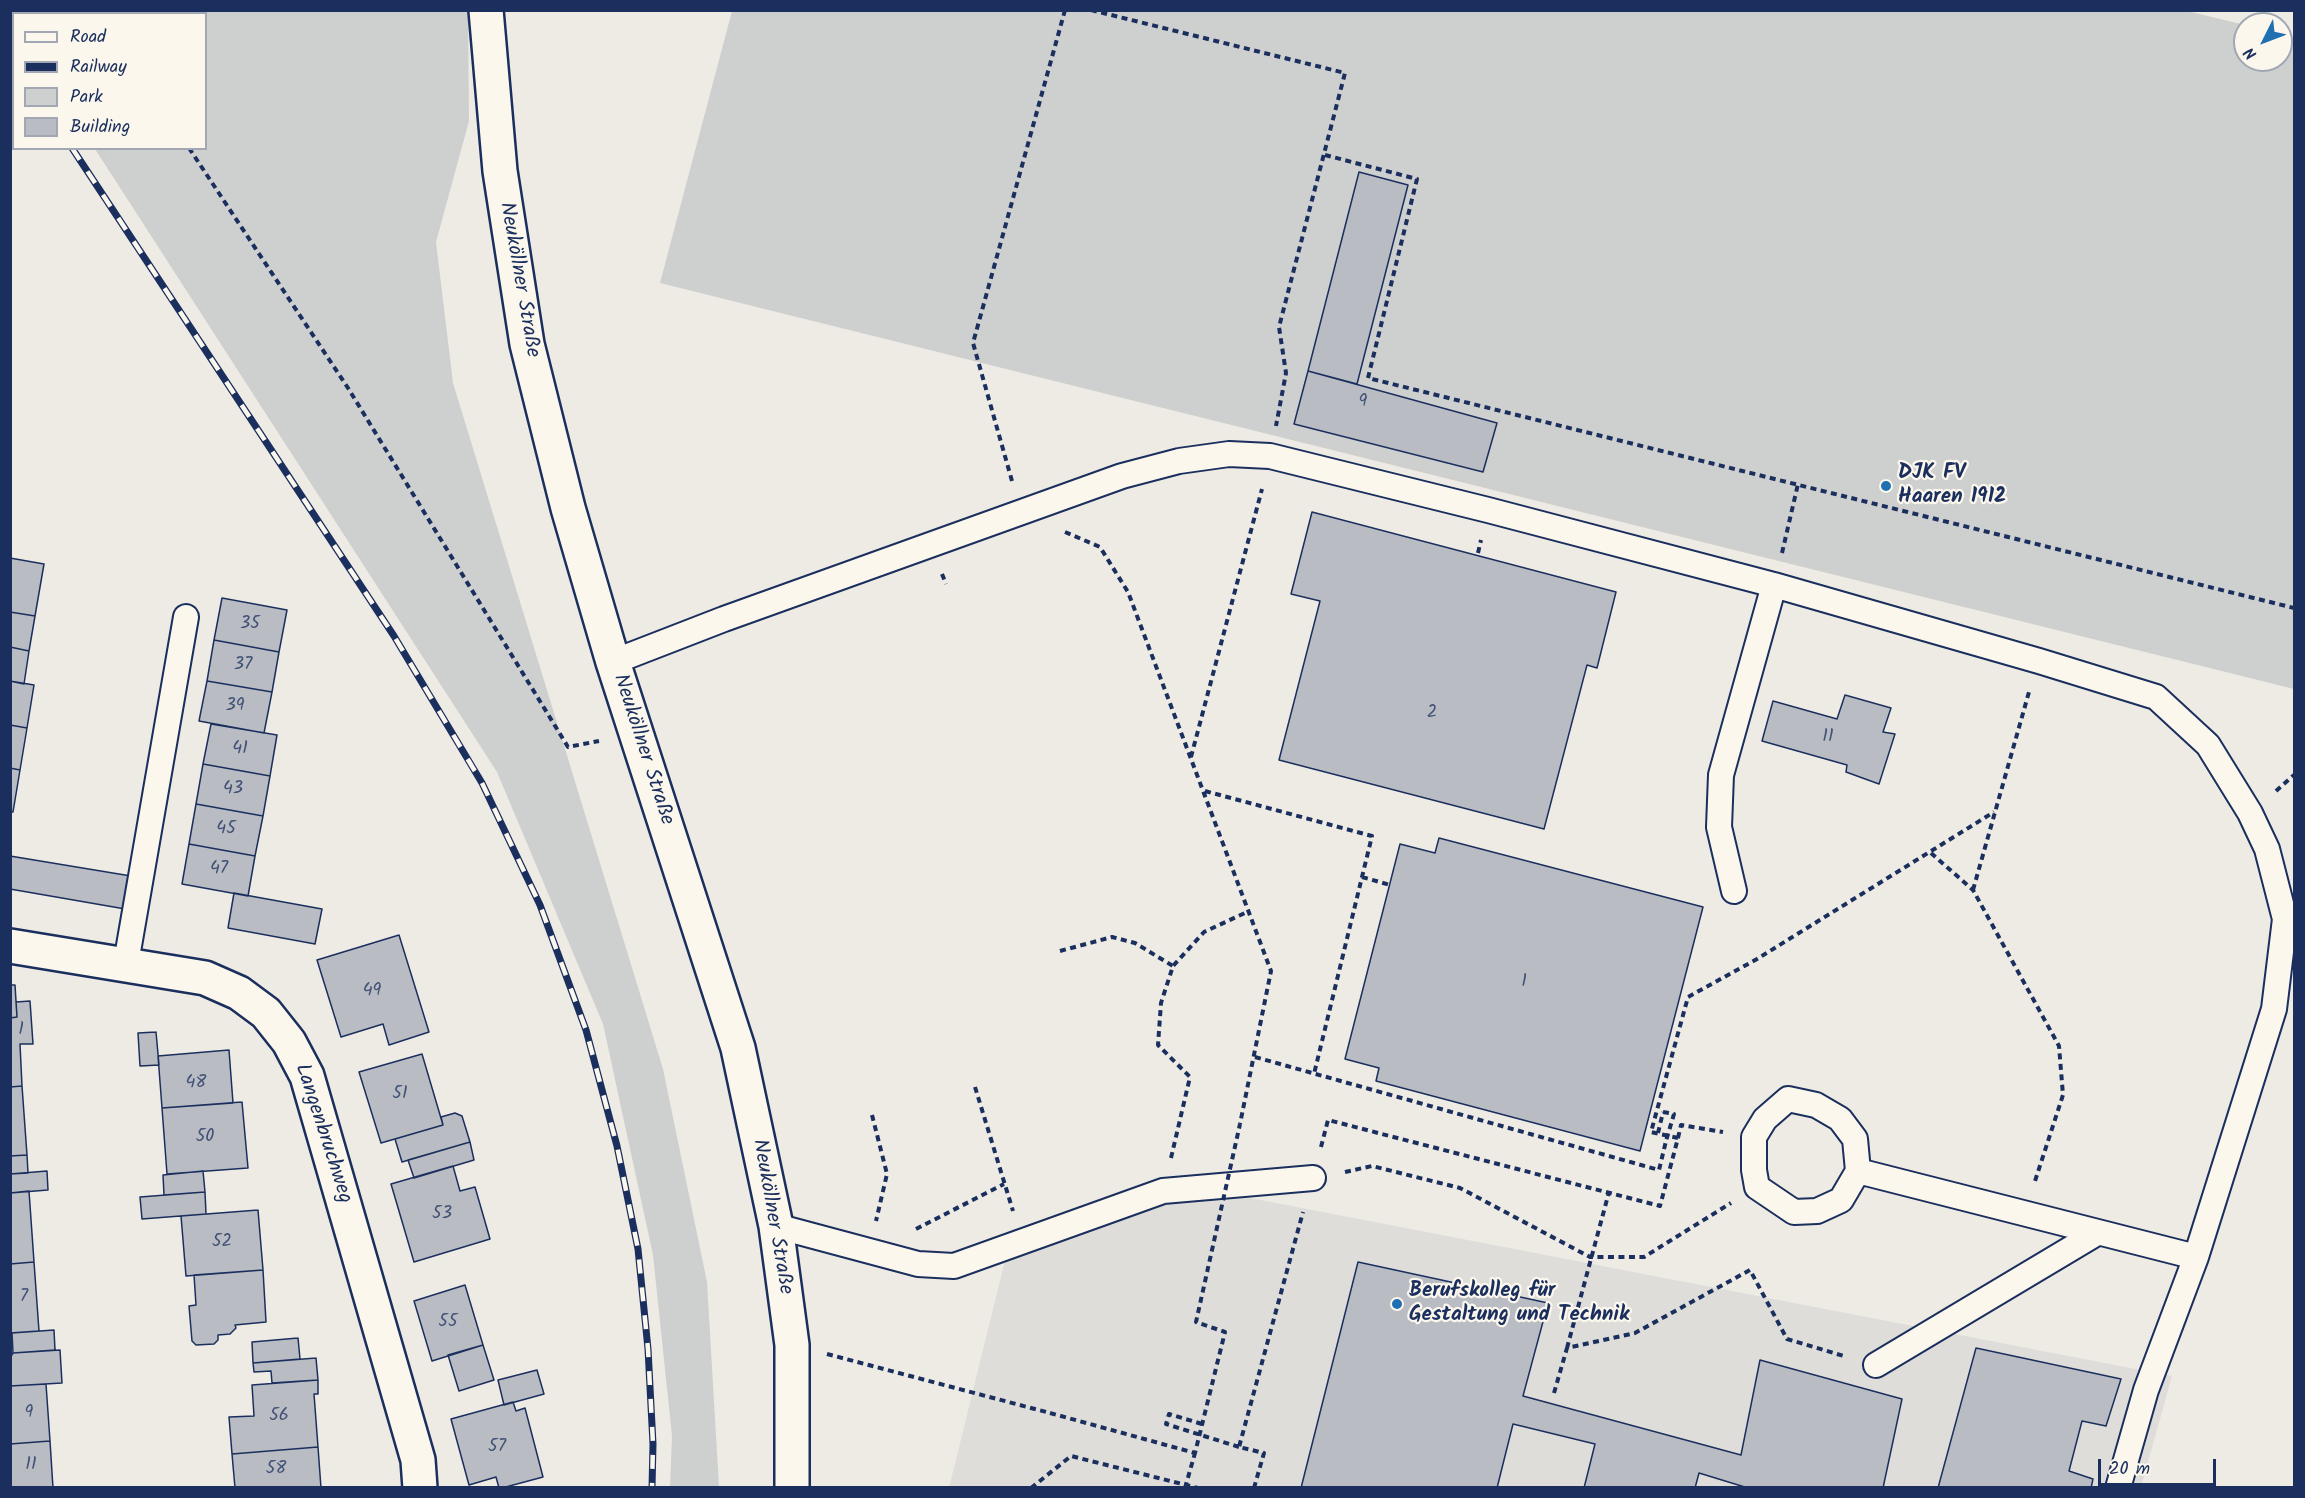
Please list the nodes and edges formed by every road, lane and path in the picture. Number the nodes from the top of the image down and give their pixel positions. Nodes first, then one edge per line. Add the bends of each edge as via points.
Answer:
1 (486, 10) edge
2 (1065, 10) edge
3 (1091, 10) edge
4 (190, 150) edge
5 (1325, 155) junction
6 (1270, 456) junction
7 (1798, 484) junction
8 (1024, 513) junction
9 (1774, 585) junction
10 (2295, 608) edge
11 (186, 616) dead end
12 (2038, 660) junction
13 (613, 662) junction
14 (637, 734) junction
15 (1191, 757) junction
16 (1205, 791) junction
17 (1994, 812) junction
18 (1931, 853) junction
19 (1362, 877) junction
20 (1389, 885) dead end
21 (1973, 890) junction
22 (1734, 891) dead end
23 (1247, 912) junction
24 (10, 946) edge
25 (1060, 951) dead end
26 (126, 963) junction
27 (1173, 966) junction
28 (1255, 1057) junction
29 (1314, 1074) junction
30 (975, 1087) dead end
31 (872, 1115) dead end
32 (1658, 1133) junction
33 (1754, 1137) junction
34 (1678, 1138) junction
35 (1858, 1171) junction
36 (1312, 1178) junction
37 (1004, 1184) junction
38 (1757, 1187) junction
39 (1162, 1191) junction
40 (1609, 1192) junction
41 (1007, 1197) dead end
42 (2025, 1213) junction
43 (776, 1226) junction
44 (2097, 1233) junction
45 (869, 1251) junction
46 (1590, 1257) junction
47 (2196, 1257) junction
48 (792, 1344) junction
49 (1566, 1348) junction
50 (1876, 1365) joint
51 (1554, 1393) dead end
52 (1202, 1424) junction
53 (1239, 1447) junction
54 (1195, 1453) junction
55 (420, 1488) edge
56 (792, 1488) edge
57 (1031, 1488) edge
58 (1185, 1488) edge
59 (1198, 1488) edge
60 (1254, 1488) edge
61 (2118, 1488) edge

1 - 13 street, Neuköllner Straße via 500,171 527,344 568,508
2 - 8 path via 973,343
3 - 5 path via 1345,73
4 - 14 path via 348,388 568,747
5 - 6 path via 1279,327 1286,373
5 - 7 path via 1417,179 1368,378
6 - 8 lane via 1229,454 1179,461 1122,476
6 - 9 lane
6 - 15 path
7 - 9 path
7 - 10 path
8 - 13 lane
8 - 15 path via 1100,547 1128,592
9 - 12 lane
9 - 22 lane via 1720,776 1719,827
11 - 26 lane
12 - 17 path
12 - 47 lane via 2156,697 2208,745 2267,849 2285,919 2274,1009
13 - 14 street, Neuköllner Straße
14 - 43 street, Neuköllner Straße via 738,1048
15 - 16 path
16 - 19 path via 1372,836
16 - 23 path
17 - 18 path
17 - 21 path
18 - 21 path
18 - 32 path via 1688,997 1651,1132
19 - 20 path
19 - 29 path
21 - 42 path via 2059,1046 2063,1095
23 - 27 path via 1204,932
23 - 28 path via 1271,971
24 - 26 street, Langenbruchweg
25 - 27 path via 1112,937 1135,943
26 - 55 street, Langenbruchweg via 206,978 238,993 266,1013 290,1042 314,1099 418,1460
27 - 39 path via 1161,1003 1158,1045 1191,1077
28 - 29 path
28 - 52 path, bridge via 1196,1322 1226,1332
29 - 32 path, bridge via 1659,1170 1674,1114 1663,1112
30 - 37 path
31 - 45 path via 887,1174
32 - 34 path
33 - 34 path via 1681,1125
33 - 35 lane via 1765,1119 1788,1099 1816,1105 1840,1119 1855,1139
33 - 38 lane
34 - 40 path via 1660,1206
35 - 38 lane via 1841,1200 1817,1211 1794,1212
35 - 42 lane
36 - 39 lane
36 - 40 path via 1328,1120
36 - 46 path via 1372,1166 1460,1188
36 - 53 path
37 - 41 path
37 - 45 path
38 - 46 path via 1644,1257
39 - 45 lane via 954,1266 918,1264
40 - 46 path
42 - 44 lane
43 - 45 lane
43 - 48 street, Neuköllner Straße
44 - 47 lane
44 - 50 lane
46 - 49 path
47 - 61 lane via 2146,1390
48 - 54 path, bridge
48 - 56 street, Neuköllner Straße
49 - 50 path via 1635,1334 1750,1270 1786,1339
49 - 51 path
52 - 53 path via 1169,1414 1166,1424
52 - 54 path, bridge
53 - 60 path via 1264,1453
54 - 58 path, bridge
57 - 59 path via 1071,1456

